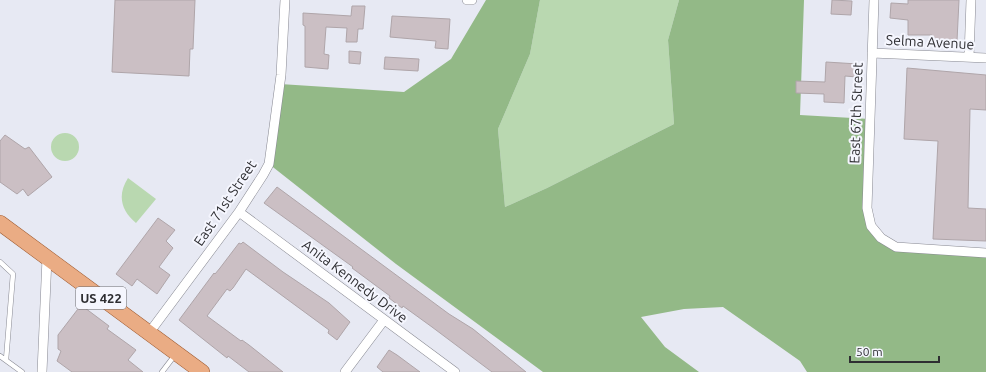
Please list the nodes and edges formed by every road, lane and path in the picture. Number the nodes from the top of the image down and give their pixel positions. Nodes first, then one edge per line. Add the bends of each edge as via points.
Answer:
1 (285, 0) edge
2 (467, 0) edge
3 (472, 0) edge
4 (874, 0) edge
5 (971, 0) edge
6 (872, 53) junction
7 (968, 57) junction
8 (986, 58) edge
9 (239, 212) junction
10 (0, 223) edge
11 (986, 253) edge
12 (47, 258) junction
13 (0, 262) edge
14 (384, 320) junction
15 (149, 333) junction
16 (176, 353) junction
17 (0, 356) edge
18 (6, 360) junction
19 (22, 372) edge
20 (42, 372) edge
21 (162, 372) edge
22 (202, 372) edge
23 (345, 372) edge
24 (455, 372) edge

1 - 9 street, East 71st Street via 281,75 268,164
2 - 3 street
4 - 6 street, East 67th Street
5 - 7 street
6 - 7 street, Selma Avenue
6 - 11 street, East 67th Street via 867,208 871,226 881,238 896,246
7 - 8 street, Selma Avenue
9 - 14 street, Anita Kennedy Drive
9 - 15 street, East 71st Street
10 - 12 main road, US 422
12 - 15 main road, US 422
12 - 20 street
13 - 18 lane via 13,274
14 - 23 street
14 - 24 street, Anita Kennedy Drive
15 - 16 main road, US 422
16 - 21 lane
16 - 22 main road, US 422
17 - 18 lane
18 - 19 lane

